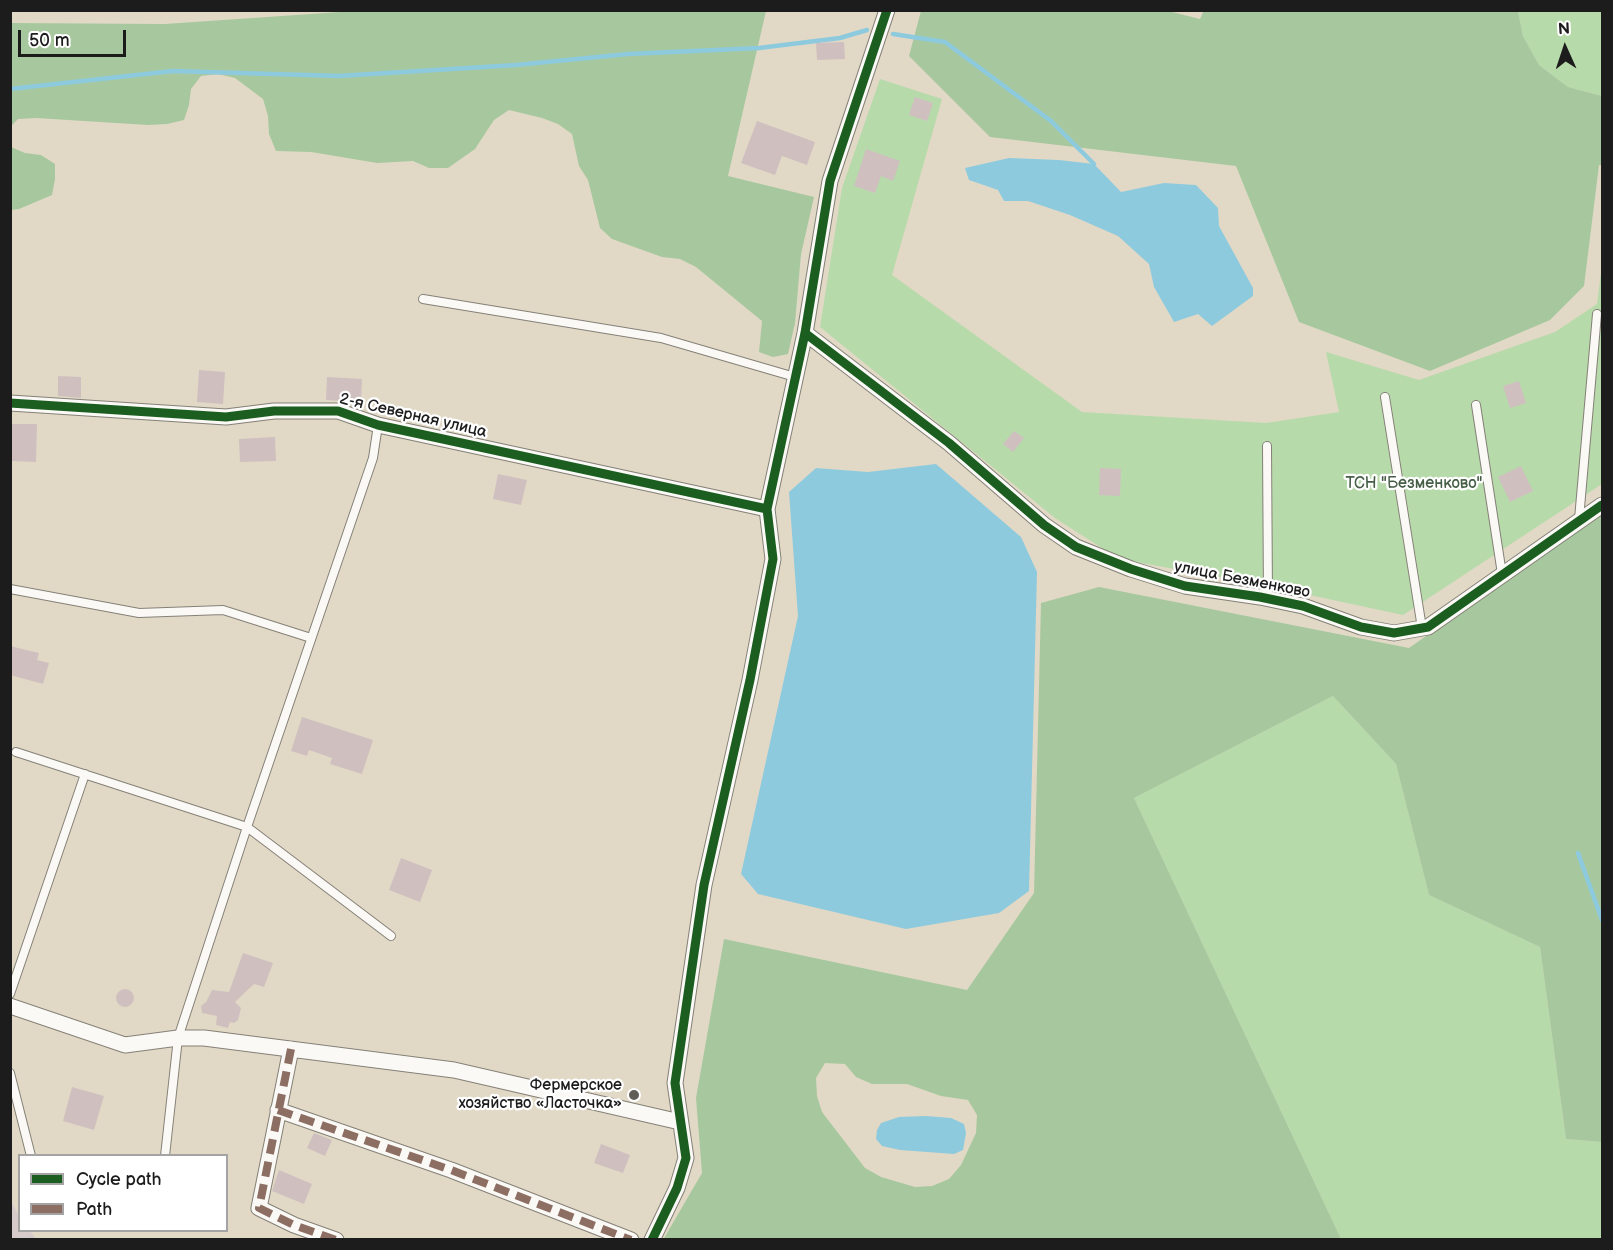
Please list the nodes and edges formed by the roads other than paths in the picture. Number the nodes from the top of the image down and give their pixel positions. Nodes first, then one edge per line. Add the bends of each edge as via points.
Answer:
1 (887, 10) edge
2 (423, 299) dead end
3 (1597, 314) dead end
4 (805, 333) junction
5 (795, 377) junction
6 (1385, 397) dead end
7 (10, 403) edge
8 (1476, 405) dead end
9 (378, 425) junction
10 (1267, 446) dead end
11 (1602, 505) edge
12 (767, 509) junction
13 (1579, 521) junction
14 (1502, 574) junction
15 (10, 589) edge
16 (1268, 598) junction
17 (1422, 628) junction
18 (311, 638) junction
19 (16, 752) dead end
20 (85, 774) junction
21 (247, 827) junction
22 (391, 936) dead end
23 (10, 994) edge
24 (10, 1006) edge
25 (178, 1038) junction
26 (291, 1049) junction
27 (10, 1073) edge
28 (278, 1110) junction
29 (681, 1122) junction
30 (31, 1154) edge
31 (165, 1154) edge
32 (336, 1239) edge
33 (631, 1239) edge
34 (652, 1239) edge

1 - 4 street via 831,181
2 - 5 lane via 661,339
3 - 13 lane
4 - 5 street
4 - 16 street, улица Безменково via 1076,547 1185,586
5 - 12 street
6 - 17 lane
7 - 9 street, 2-я Северная улица via 226,417 274,411 338,411
8 - 14 lane
9 - 12 street, 2-я Северная улица
9 - 18 lane via 372,458
10 - 16 lane
11 - 13 street, улица Безменково
12 - 29 street via 773,559 704,885 675,1083
13 - 14 street, улица Безменково
14 - 17 street, улица Безменково
15 - 18 lane via 140,613 223,610
16 - 17 street, улица Безменково via 1361,627 1394,633
18 - 21 lane
19 - 20 lane
20 - 21 lane
20 - 23 lane
21 - 22 lane
21 - 25 lane
24 - 25 street via 125,1045
25 - 26 street
25 - 31 lane
26 - 28 street
26 - 29 street via 454,1070
27 - 30 lane
28 - 32 street via 259,1208
28 - 33 street via 451,1170
29 - 34 street via 686,1158 677,1188

